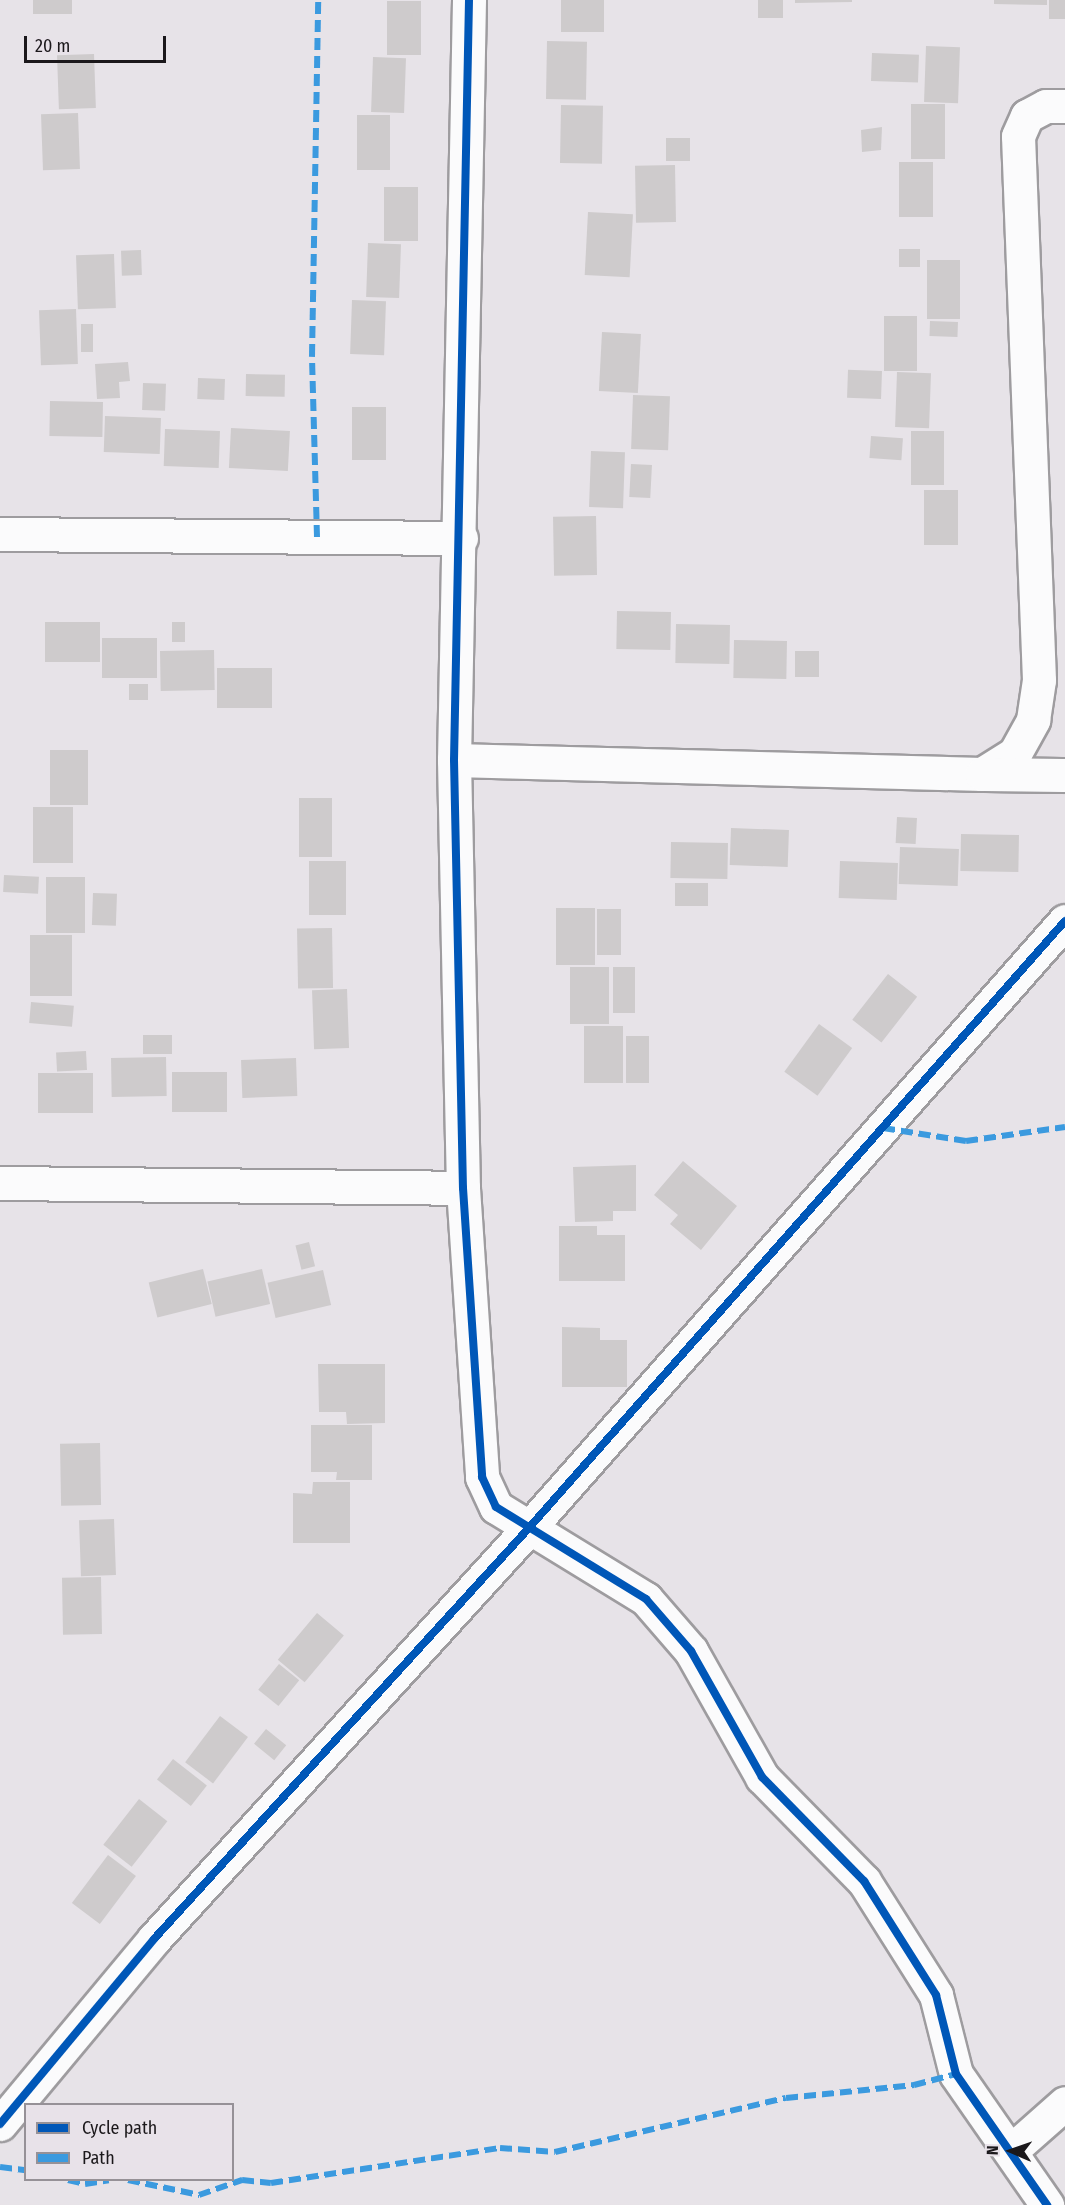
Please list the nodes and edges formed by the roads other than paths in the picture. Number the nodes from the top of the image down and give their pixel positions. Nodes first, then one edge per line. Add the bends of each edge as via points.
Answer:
1 (469, 0) edge
2 (1065, 106) edge
3 (0, 534) edge
4 (460, 538) junction
5 (454, 760) junction
6 (982, 774) junction
7 (1065, 775) edge
8 (1065, 921) edge
9 (0, 1183) edge
10 (463, 1188) junction
11 (528, 1528) junction
12 (1065, 2103) edge
13 (0, 2124) edge
14 (1013, 2150) junction
15 (1047, 2205) edge

1 - 4 street
2 - 6 street via 1046,106 1027,116 1017,136 1039,680 1033,720 1015,753
3 - 4 street
4 - 5 street
5 - 6 street
5 - 10 street
6 - 7 street
8 - 11 street
9 - 10 street
10 - 11 street via 482,1477 496,1507
11 - 13 street via 154,1939
11 - 14 street via 646,1599 691,1651 762,1777 864,1881 936,1995 956,2074
12 - 14 street
14 - 15 street

